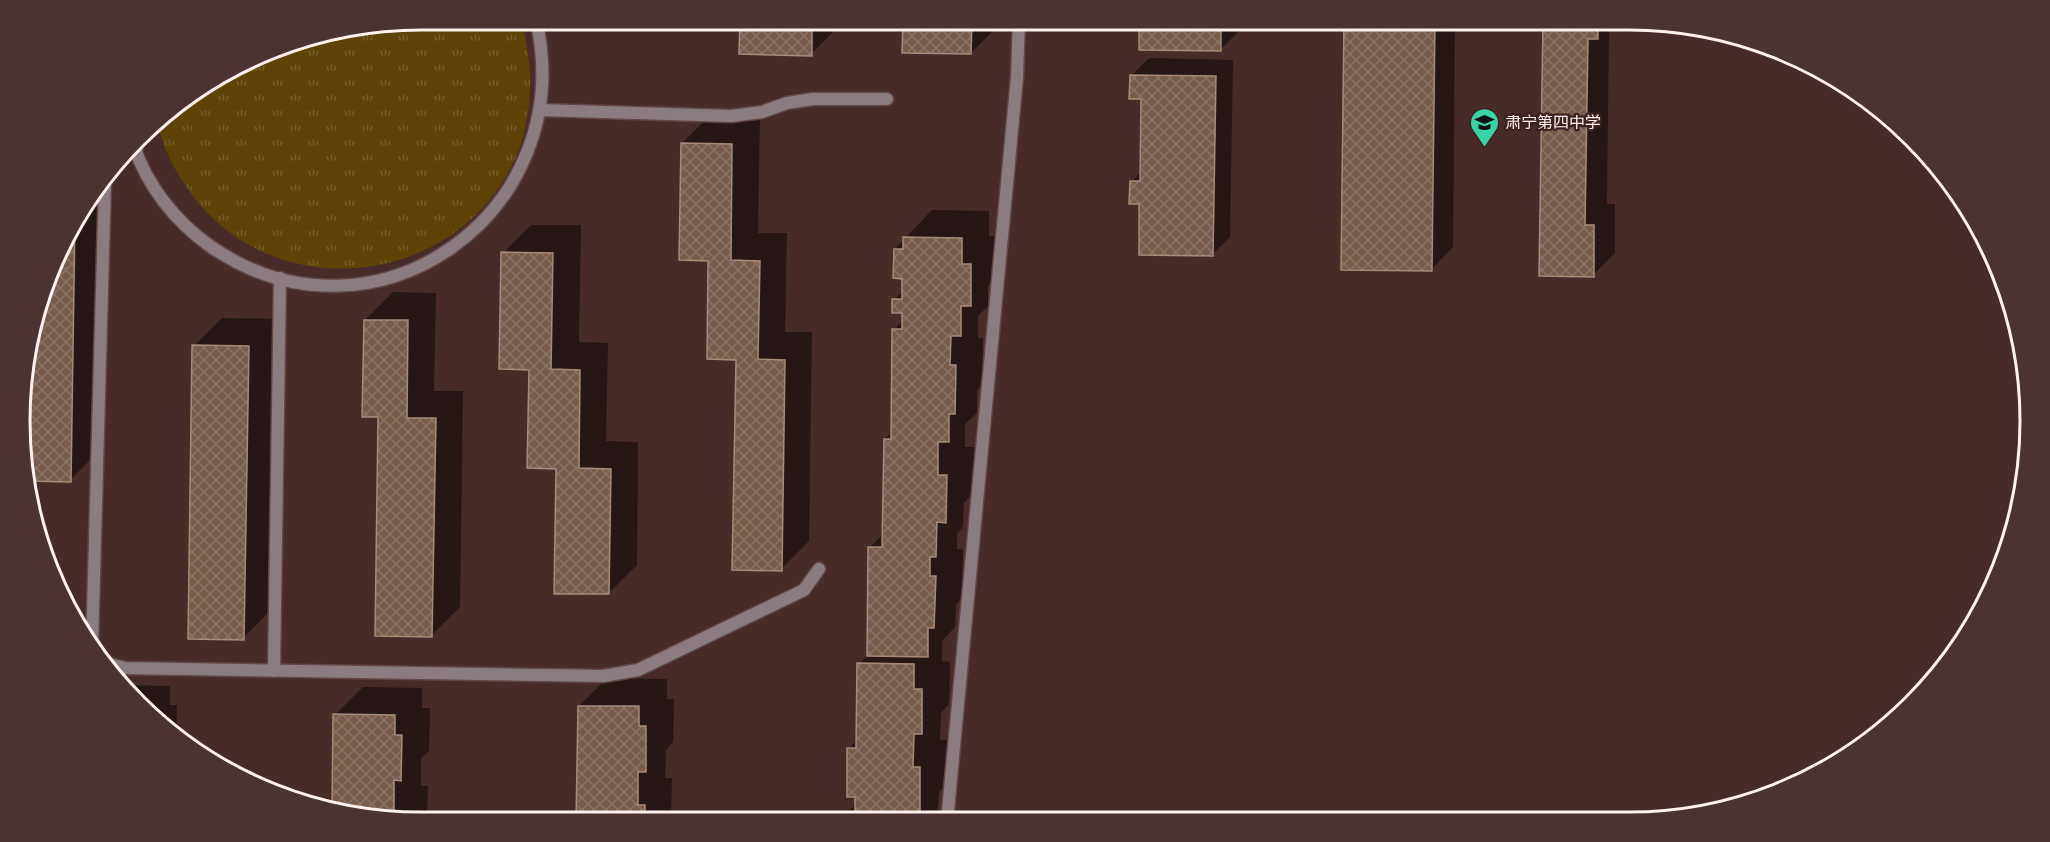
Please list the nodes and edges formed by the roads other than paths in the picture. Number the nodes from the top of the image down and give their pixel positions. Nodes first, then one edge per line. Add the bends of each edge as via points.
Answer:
1 (538, 30) edge
2 (1018, 30) edge
3 (887, 99) dead end
4 (540, 110) junction
5 (137, 153) edge
6 (105, 192) edge
7 (280, 278) junction
8 (819, 569) dead end
9 (92, 632) edge
10 (116, 666) edge
11 (274, 671) junction
12 (948, 812) edge

1 - 4 street via 544,75
2 - 12 street via 1013,124
3 - 4 street via 813,99 731,116
4 - 7 street via 532,142 500,202 451,249 422,266 357,284 323,285
5 - 7 street via 153,187 173,214 198,237 226,257
6 - 9 street
7 - 11 street
8 - 11 street via 804,590 638,670 603,676
10 - 11 street

